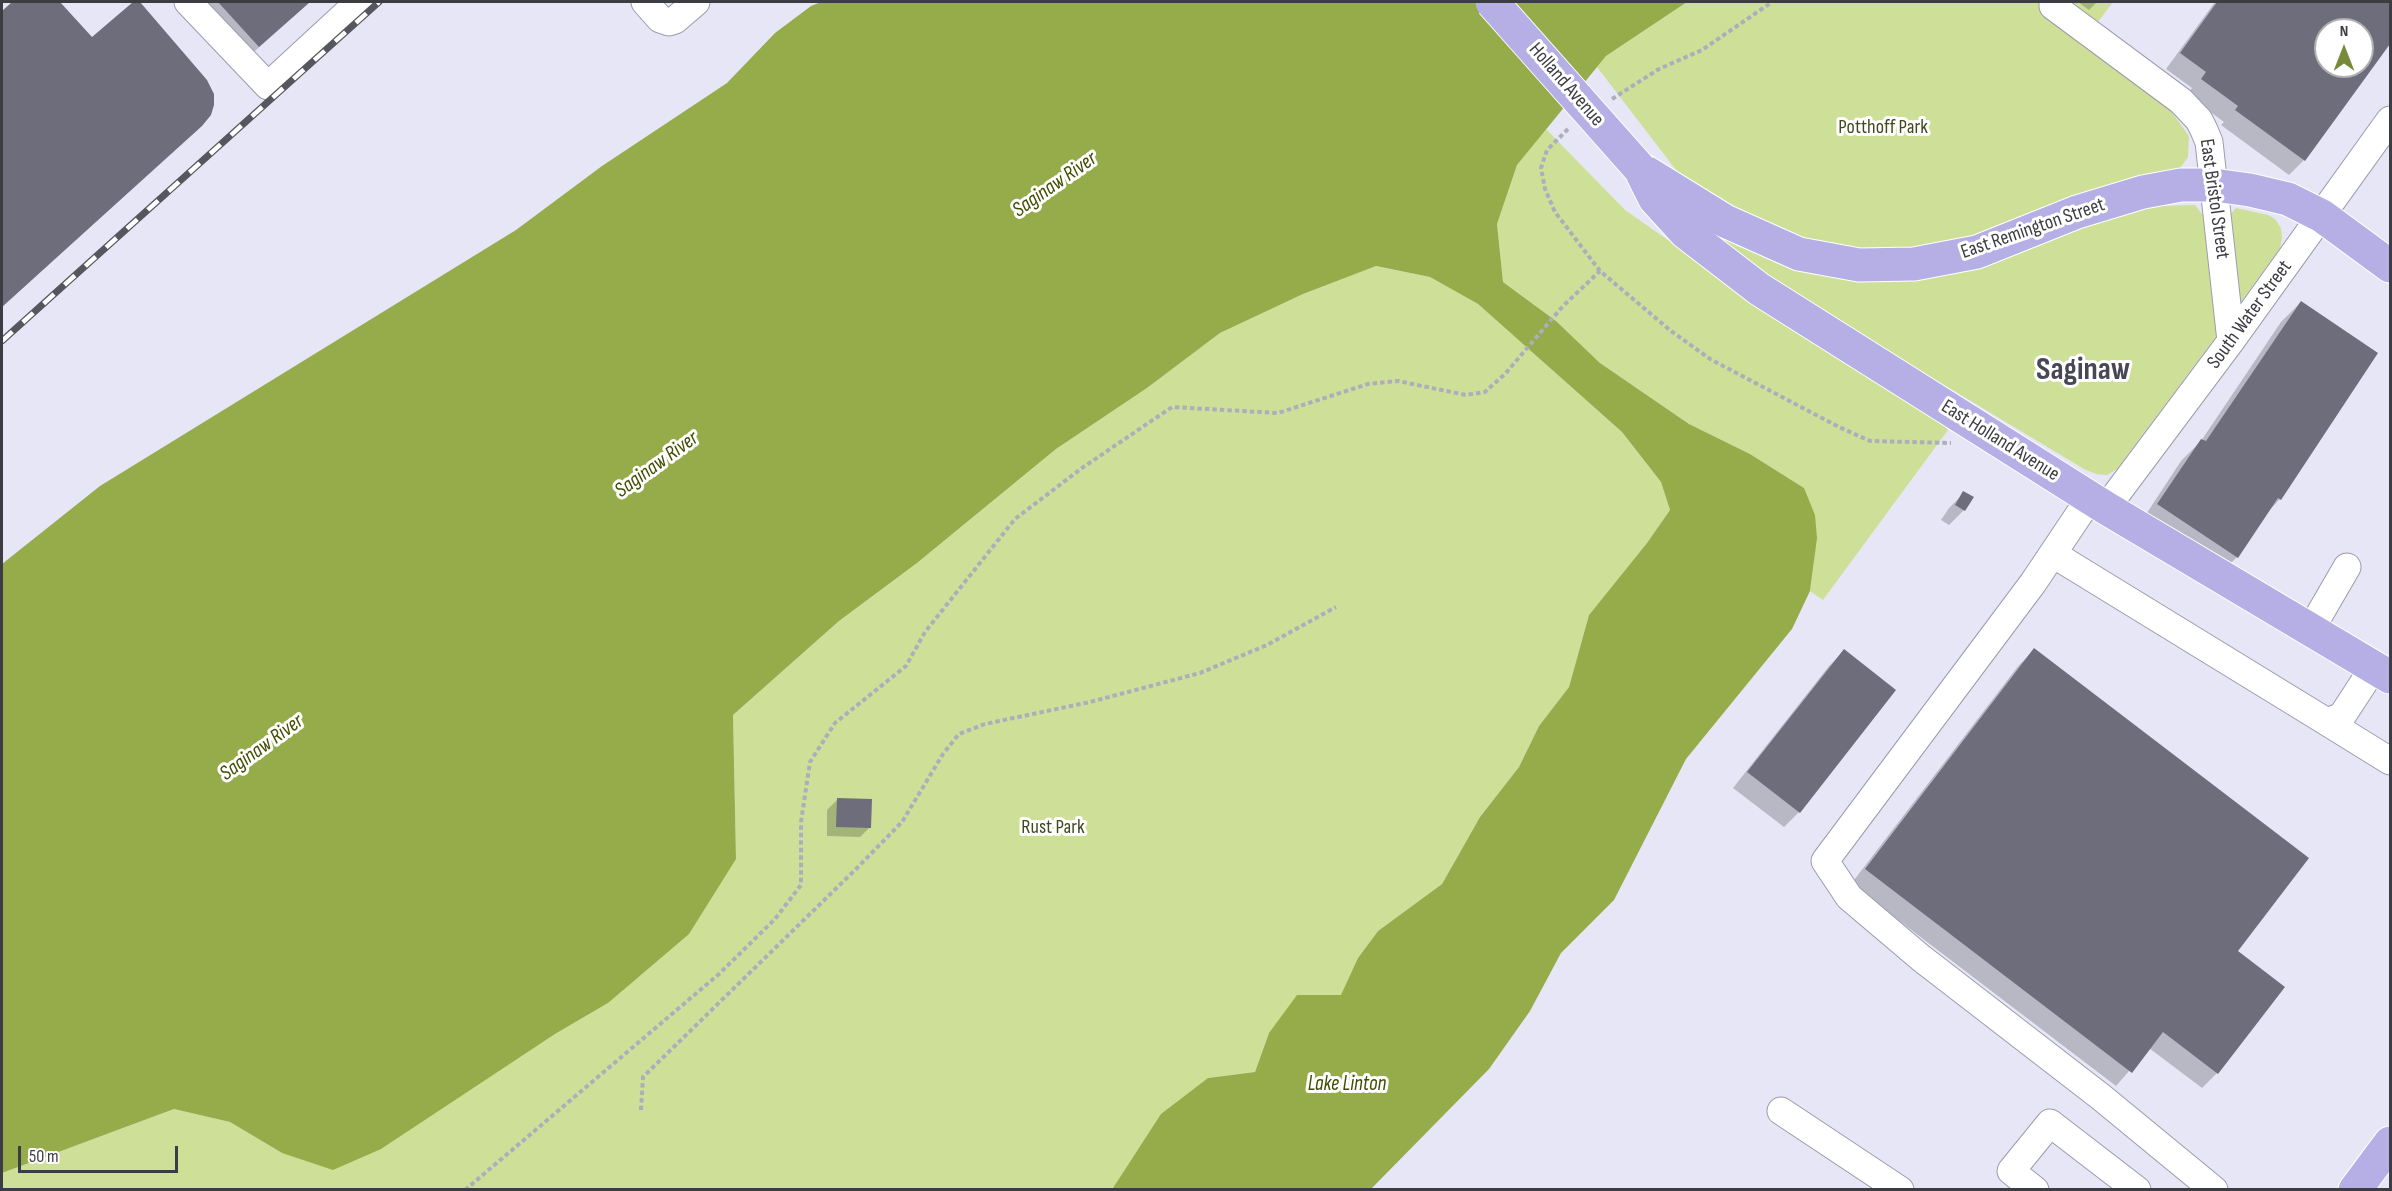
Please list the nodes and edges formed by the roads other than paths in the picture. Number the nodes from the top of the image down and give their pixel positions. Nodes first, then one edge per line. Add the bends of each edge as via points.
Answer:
1 (188, 2) edge
2 (359, 2) edge
3 (645, 2) edge
4 (696, 2) edge
5 (1492, 2) edge
6 (2053, 2) edge
7 (2391, 120) edge
8 (1640, 169) junction
9 (2214, 185) junction
10 (2322, 216) junction
11 (2391, 266) edge
12 (2231, 341) junction
13 (2098, 503) junction
14 (2053, 554) junction
15 (2347, 567) dead end
16 (2311, 629) junction
17 (2383, 672) edge
18 (2327, 722) junction
19 (2391, 761) edge
20 (1781, 1111) dead end
21 (2391, 1143) edge
22 (2206, 1187) edge
23 (1900, 1190) edge
24 (2035, 1190) edge
25 (2137, 1190) edge
26 (2355, 1190) edge

1 - 2 street via 268,86
3 - 4 street via 660,19 669,22
5 - 8 main road, Holland Avenue, bridge
6 - 9 street, East Bristol Street via 2053,6 2093,37 2181,101 2199,120 2209,142
7 - 10 street, South Water Street
8 - 9 main road, East Remington Street via 1725,221 1788,250 1859,265 1914,264 1977,252 2077,212 2143,192 2181,185
8 - 13 main road, East Holland Avenue via 1655,199 1685,232 1759,289
9 - 10 main road, East Remington Street via 2288,199
9 - 12 street, East Bristol Street
10 - 11 main road, East Remington Street
10 - 12 street, South Water Street
12 - 13 street, South Water Street
13 - 14 street, South Water Street
13 - 16 main road, East Holland Avenue
14 - 18 street
14 - 22 street, South Water Street via 1825,861 1849,897
15 - 16 street
16 - 17 main road, East Holland Avenue
17 - 18 street via 2342,716
18 - 19 street
20 - 23 street
21 - 26 main road
24 - 25 street via 2011,1171 2050,1123

